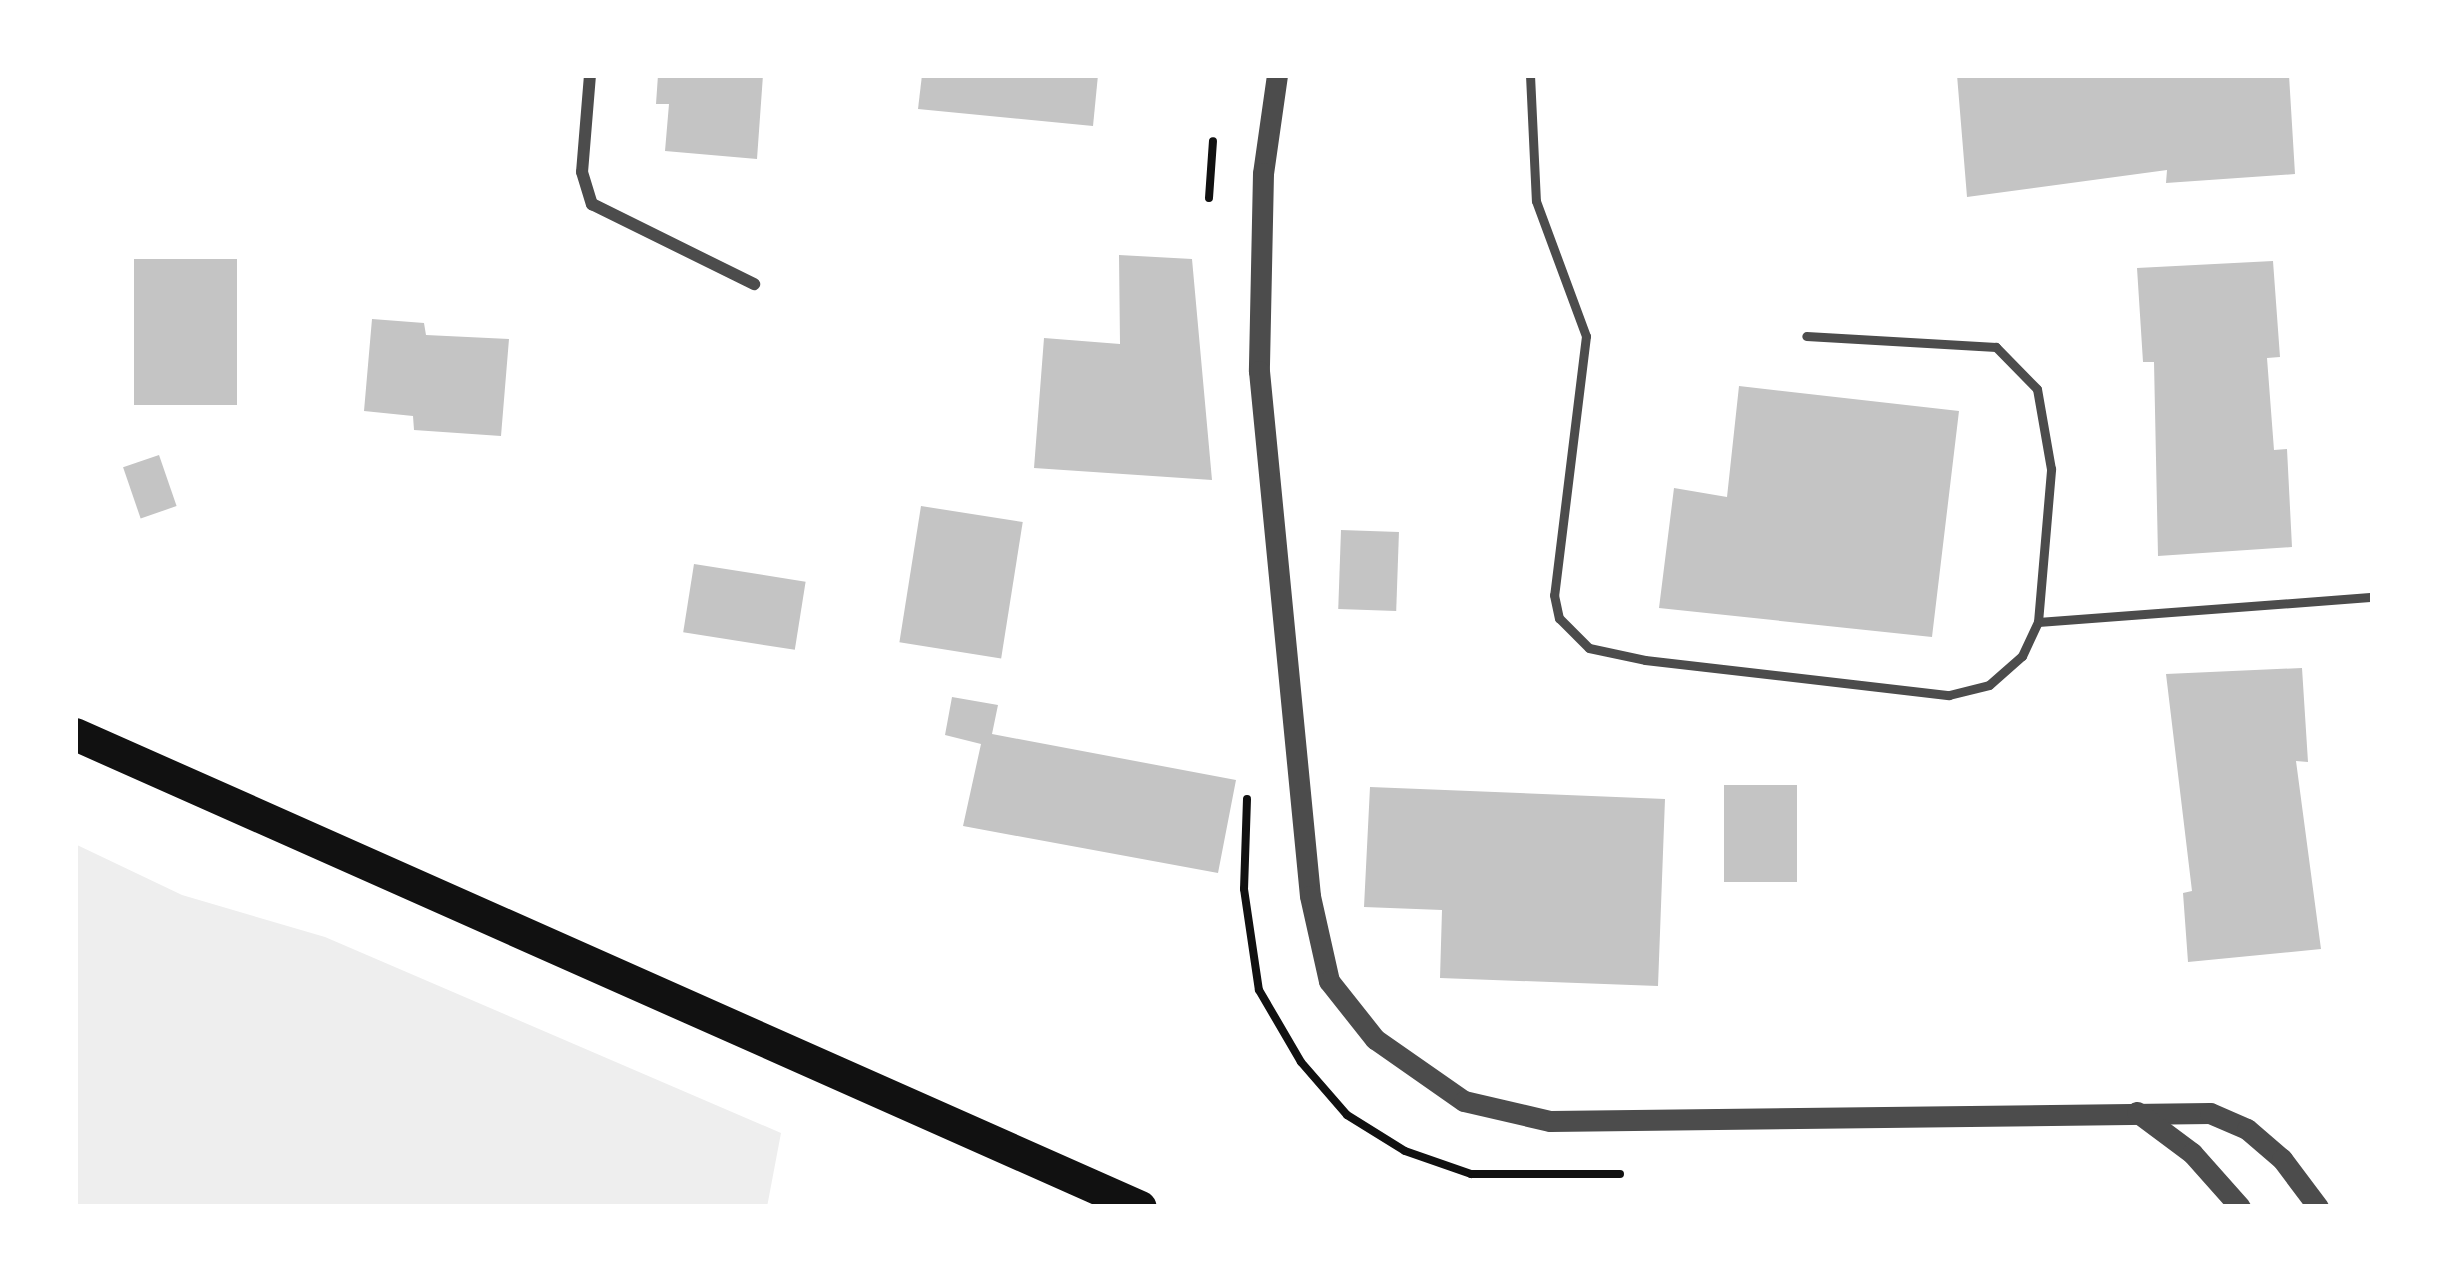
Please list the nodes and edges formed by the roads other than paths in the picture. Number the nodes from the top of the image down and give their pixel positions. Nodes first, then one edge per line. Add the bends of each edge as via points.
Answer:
1 (590, 75) edge
2 (1277, 75) edge
3 (1530, 75) edge
4 (754, 284) dead end
5 (1806, 336) dead end
6 (2373, 597) edge
7 (2038, 622) junction
8 (75, 734) edge
9 (2137, 1112) junction
10 (1140, 1207) edge
11 (2240, 1207) edge
12 (2318, 1207) edge

1 - 4 street via 582,172 592,204
2 - 9 street via 1263,173 1258,371 1310,896 1330,981 1375,1040 1464,1101 1550,1121
3 - 7 lane via 1536,201 1586,336 1554,595 1571,633 1588,648 1645,660 1949,695 2004,677
5 - 7 lane via 1996,347 2023,367 2047,414 2050,443
6 - 7 lane
8 - 10 highway
9 - 11 street via 2192,1153
9 - 12 street via 2210,1113 2247,1129

